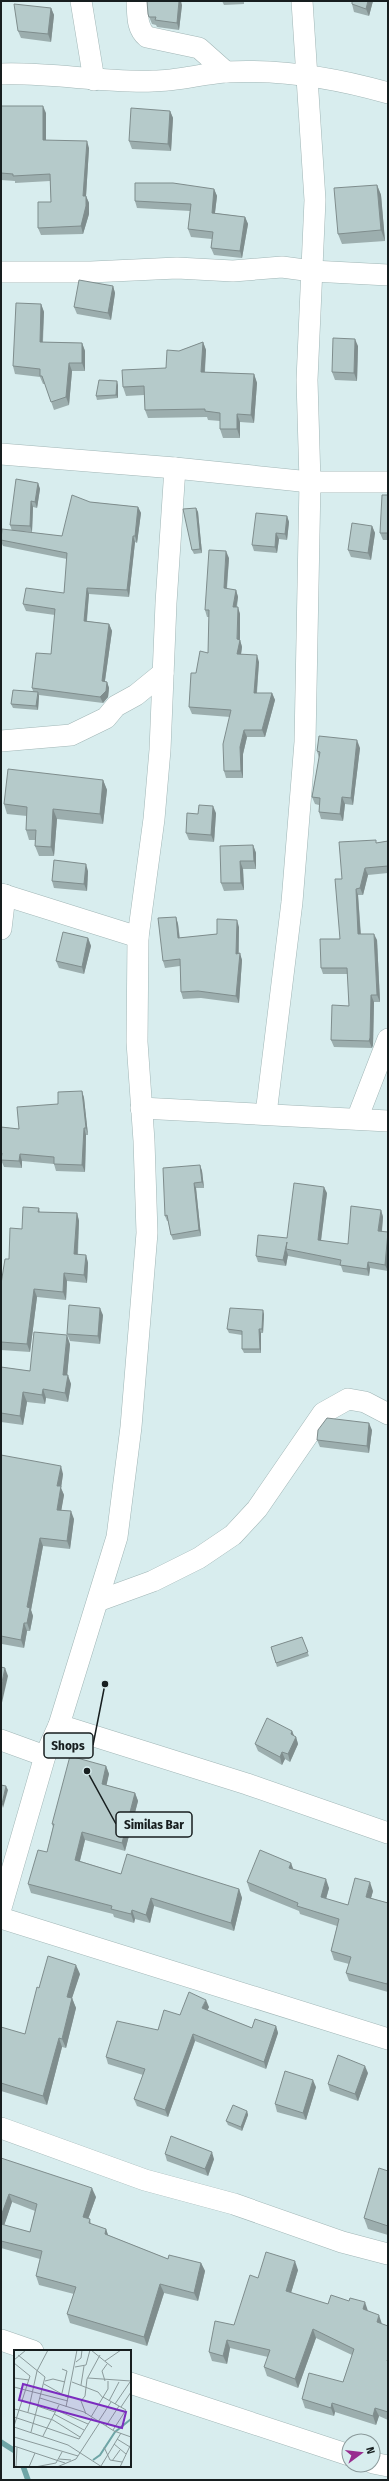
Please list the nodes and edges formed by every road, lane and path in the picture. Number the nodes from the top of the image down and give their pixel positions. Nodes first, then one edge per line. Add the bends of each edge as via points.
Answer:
1 (81, 1) edge
2 (137, 1) edge
3 (302, 1) edge
4 (226, 72) junction
5 (1, 74) edge
6 (307, 76) junction
7 (94, 80) junction
8 (388, 93) edge
9 (1, 272) edge
10 (312, 272) junction
11 (388, 275) edge
12 (1, 454) edge
13 (175, 468) junction
14 (310, 482) junction
15 (388, 482) edge
16 (163, 673) junction
17 (1, 740) edge
18 (3, 895) edge
19 (1, 930) edge
20 (138, 937) junction
21 (388, 1039) edge
22 (141, 1108) junction
23 (266, 1114) junction
24 (357, 1119) junction
25 (388, 1121) edge
26 (388, 1414) edge
27 (98, 1601) junction
28 (60, 1726) junction
29 (1, 1740) edge
30 (45, 1756) junction
31 (388, 1833) edge
32 (1, 1908) edge
33 (1, 1918) edge
34 (388, 2039) edge
35 (1, 2128) edge
36 (388, 2254) edge
37 (1, 2340) edge
38 (30, 2350) edge
39 (131, 2383) edge
40 (341, 2452) edge

1 - 7 street
2 - 4 street via 138,26 147,37 199,48
3 - 6 street
4 - 6 street
4 - 7 street via 154,81
5 - 7 street via 27,73
6 - 8 street
6 - 10 street via 314,200
9 - 10 street via 91,272 177,268 233,271 282,267
10 - 11 street
10 - 14 street via 307,380
12 - 13 street
13 - 14 street
13 - 16 street
14 - 15 street
14 - 23 street via 305,742 292,902
16 - 17 street via 136,695 116,706 106,718 71,735
16 - 20 street via 154,820
18 - 19 street
18 - 20 street
20 - 22 street via 137,1042
21 - 24 street
22 - 23 street
22 - 27 street via 147,1233 131,1427 117,1537
23 - 24 street
24 - 25 street
26 - 27 street via 365,1402 348,1400 322,1413 257,1509 234,1535 199,1558 153,1581
27 - 28 street
28 - 30 street
28 - 31 street via 247,1784
29 - 30 street
30 - 32 street
33 - 34 street
35 - 36 street via 145,2180 234,2204 342,2242
37 - 38 street
39 - 40 street

